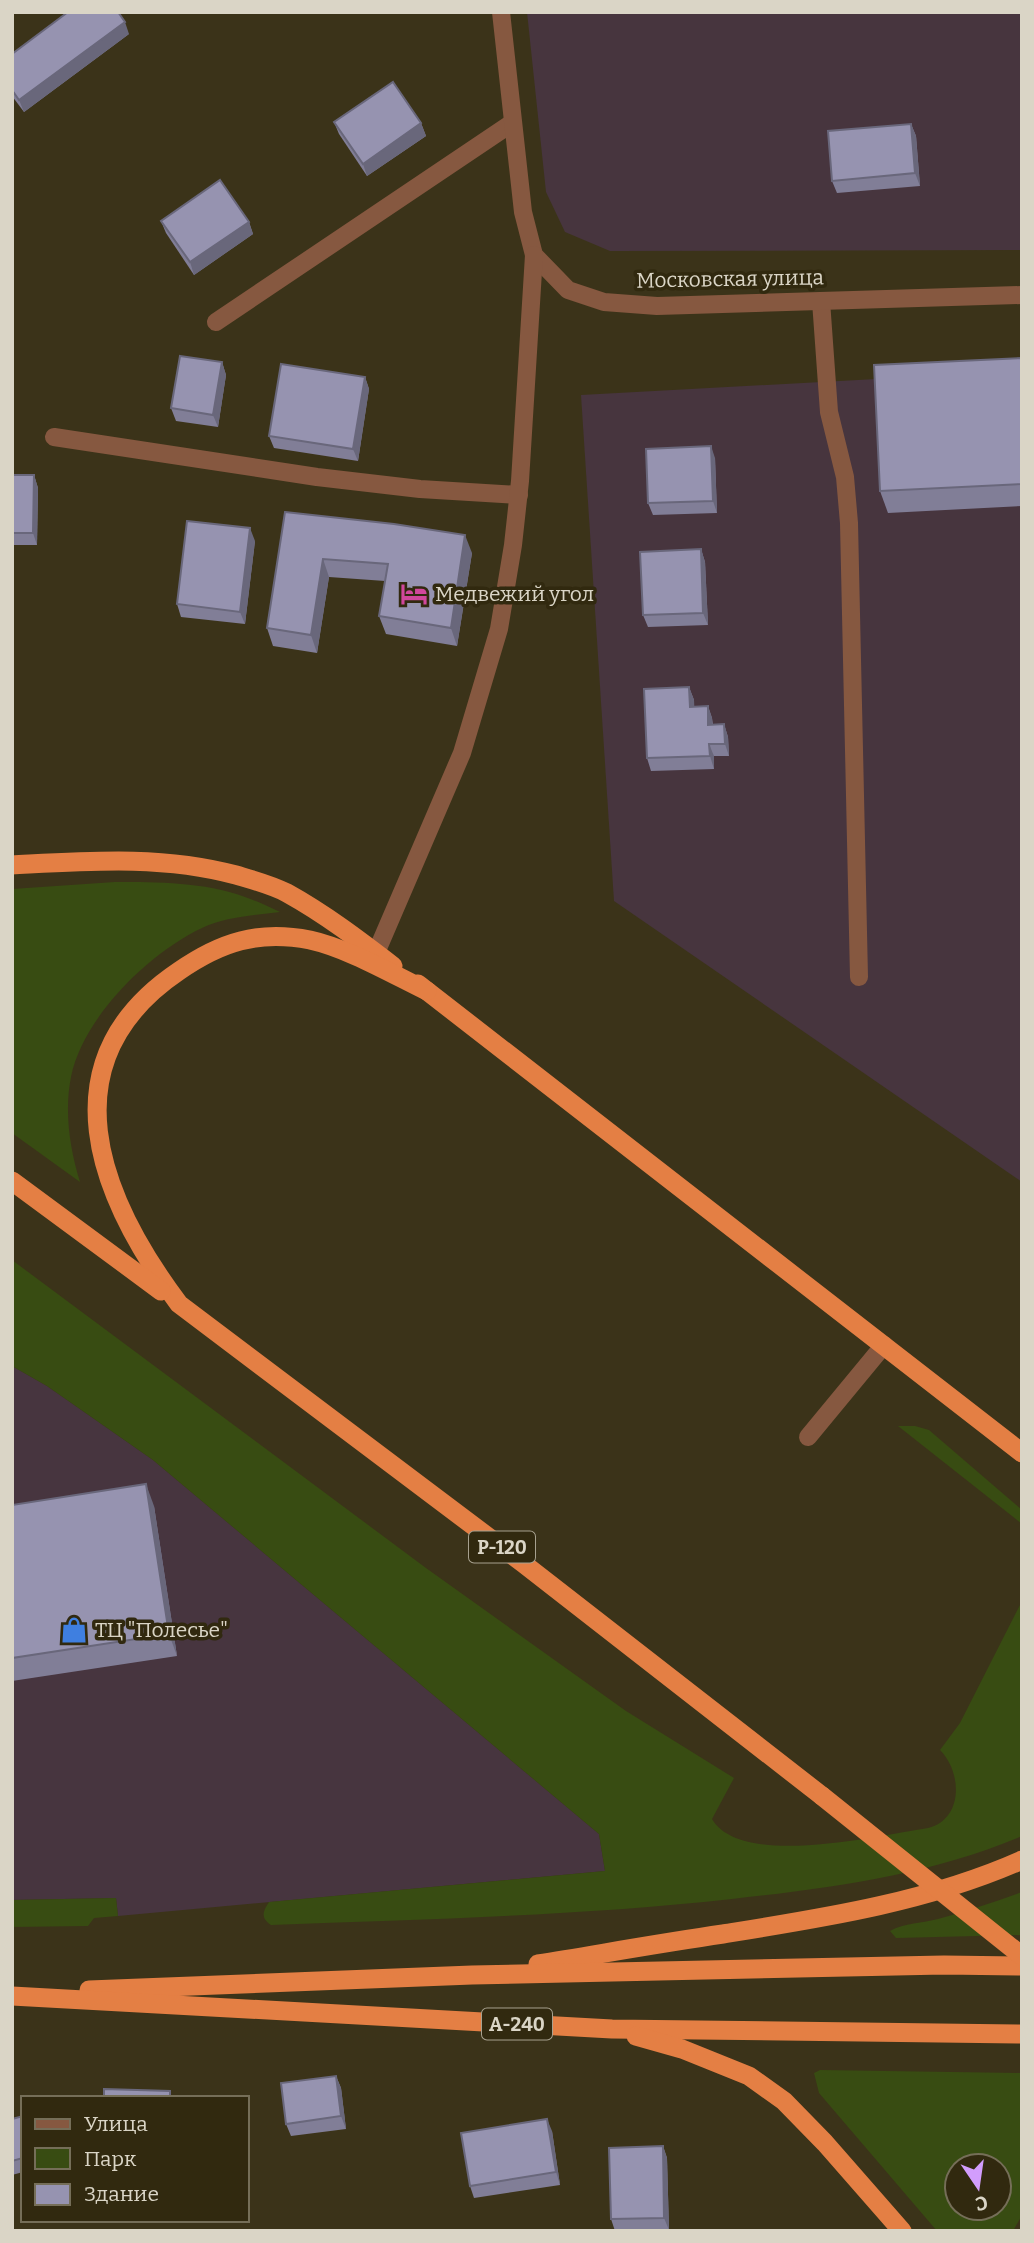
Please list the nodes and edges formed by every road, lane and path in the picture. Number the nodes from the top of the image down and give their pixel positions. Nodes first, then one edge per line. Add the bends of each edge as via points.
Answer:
1 (501, 12) edge
2 (512, 122) junction
3 (534, 255) junction
4 (1022, 295) edge
5 (821, 301) junction
6 (216, 322) dead end
7 (54, 437) dead end
8 (519, 495) junction
9 (12, 865) edge
10 (376, 953) junction
11 (859, 977) dead end
12 (427, 990) junction
13 (12, 1181) edge
14 (12, 1196) edge
15 (56, 1214) junction
16 (179, 1304) junction
17 (884, 1345) junction
18 (808, 1437) dead end
19 (1022, 1453) edge
20 (1022, 1860) edge
21 (1022, 1956) edge
22 (1022, 1966) edge
23 (472, 1975) junction
24 (12, 1995) edge
25 (612, 2029) junction
26 (1022, 2034) edge
27 (902, 2231) edge

1 - 2 street, Московская улица
2 - 3 street, Московская улица via 523,212
2 - 6 street
3 - 5 street, Московская улица via 568,290 604,302 657,306
3 - 8 street
4 - 5 street, Московская улица
5 - 11 street via 830,412 845,477 849,523
7 - 8 street via 317,477
8 - 10 street via 499,629 466,740
9 - 10 highway via 129,860 205,867 285,892
10 - 12 highway
12 - 16 highway via 335,948 278,937 243,939 206,952 143,998 104,1058 98,1090 100,1143 133,1237
12 - 17 highway
13 - 15 highway, Р-120
14 - 15 highway
15 - 16 highway, Р-120
16 - 21 highway, Р-120, bridge via 524,1564
17 - 18 street
17 - 19 highway
20 - 23 highway via 918,1896 797,1923
22 - 23 highway, А-240
23 - 24 highway, А-240
24 - 25 highway, А-240
25 - 26 highway, А-240
25 - 27 highway via 682,2049 749,2076 784,2101

